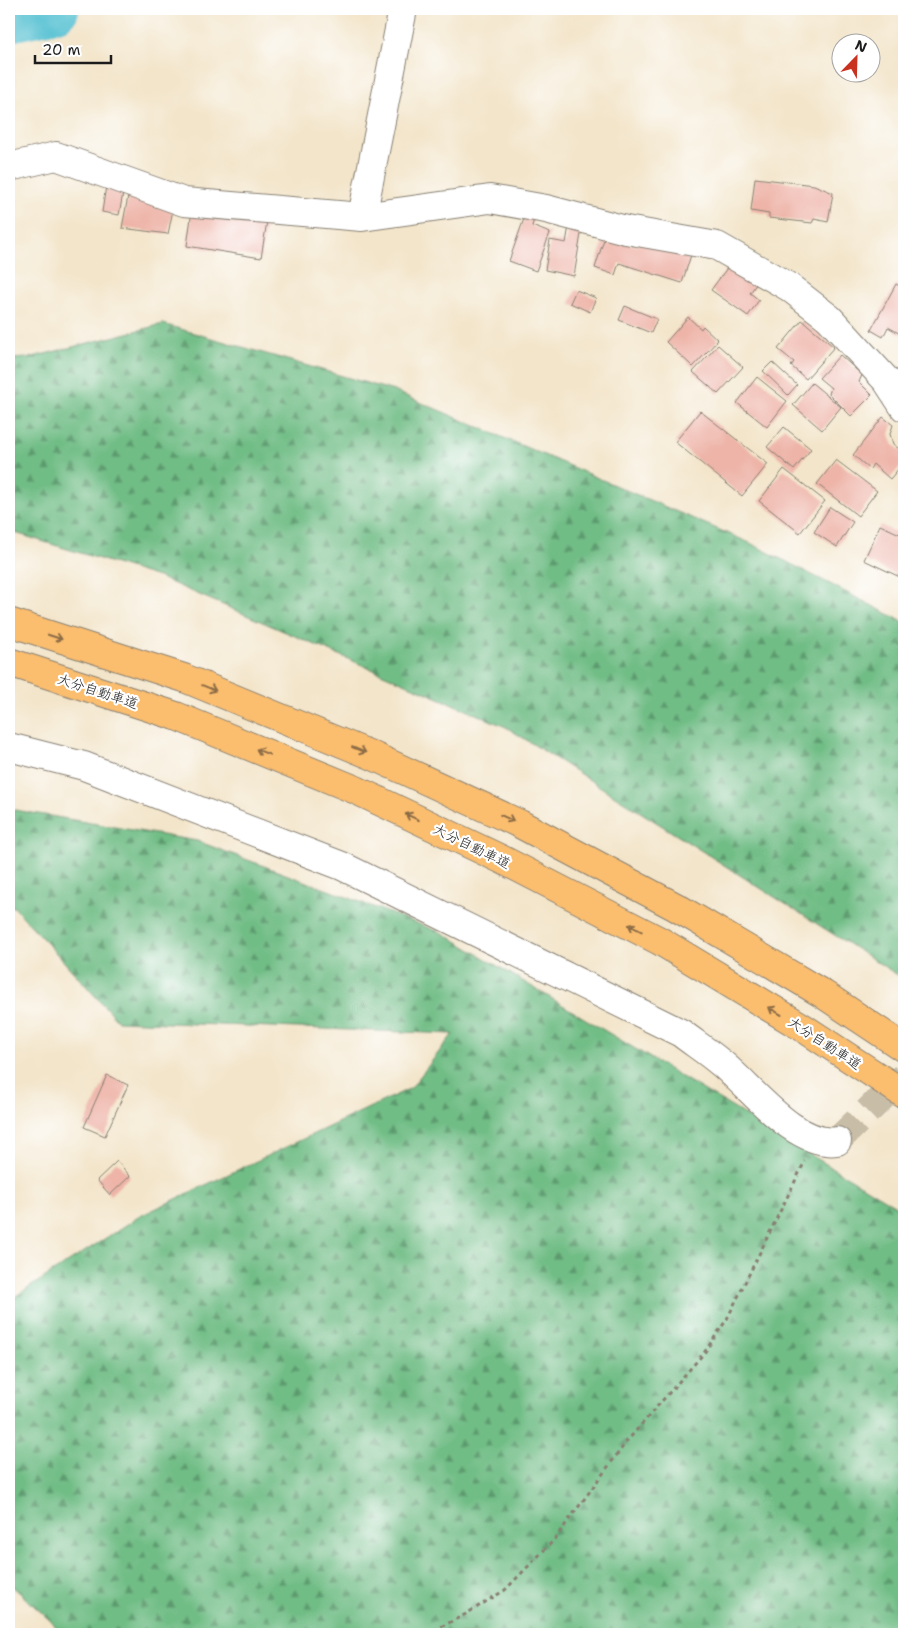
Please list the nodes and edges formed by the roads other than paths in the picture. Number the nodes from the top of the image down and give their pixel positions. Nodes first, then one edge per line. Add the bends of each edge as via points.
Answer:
1 (403, 9) edge
2 (9, 167) edge
3 (362, 217) junction
4 (904, 407) edge
5 (9, 622) edge
6 (9, 662) edge
7 (9, 747) edge
8 (904, 1048) edge
9 (904, 1094) edge
10 (826, 1140) road end

1 - 3 street
2 - 3 street via 56,156 184,202
3 - 4 street via 490,200 717,246 788,287 829,318 887,381
5 -> 8 highway via 184,678 371,755 520,824 676,907 823,994
9 -> 6 highway, 大分自動車道 via 660,941 503,860 356,790 176,716
7 - 10 street via 84,766 342,866 681,1033 722,1063 787,1125

